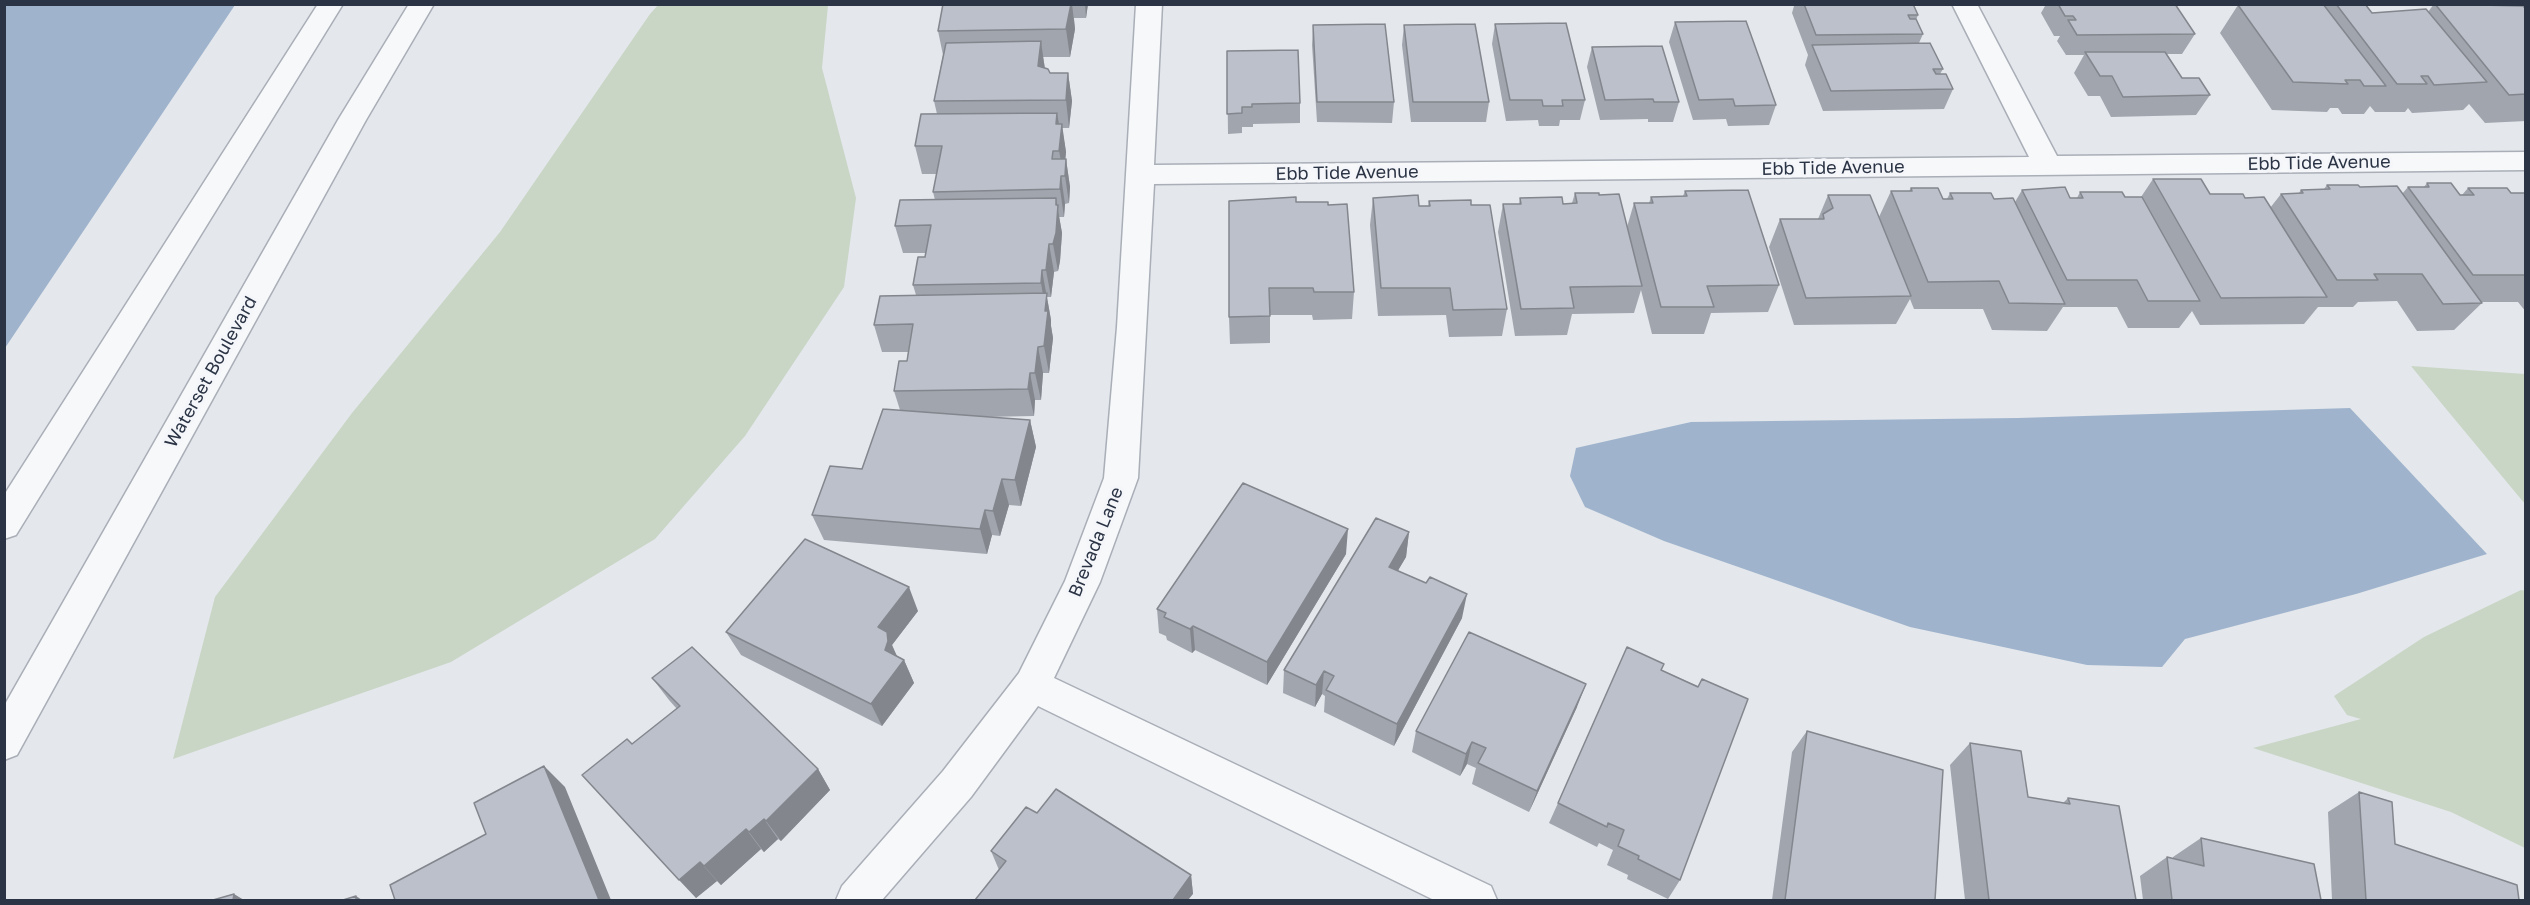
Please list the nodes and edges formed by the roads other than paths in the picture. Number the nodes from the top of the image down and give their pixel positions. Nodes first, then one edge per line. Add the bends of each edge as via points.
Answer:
1 (331, 4) edge
2 (422, 4) edge
3 (1149, 4) edge
4 (1964, 4) edge
5 (2526, 161) edge
6 (2048, 166) junction
7 (1141, 175) junction
8 (4, 525) edge
9 (1032, 685) junction
10 (4, 743) edge
11 (856, 900) edge
12 (1477, 900) edge

1 - 8 street
2 - 10 street, Waterset Boulevard via 352,120
3 - 7 street, Brevada Lane
4 - 6 street
5 - 6 street, Ebb Tide Avenue
6 - 7 street, Ebb Tide Avenue
7 - 9 street, Brevada Lane via 1121,478 1082,582
9 - 11 street, Brevada Lane via 957,784
9 - 12 street

